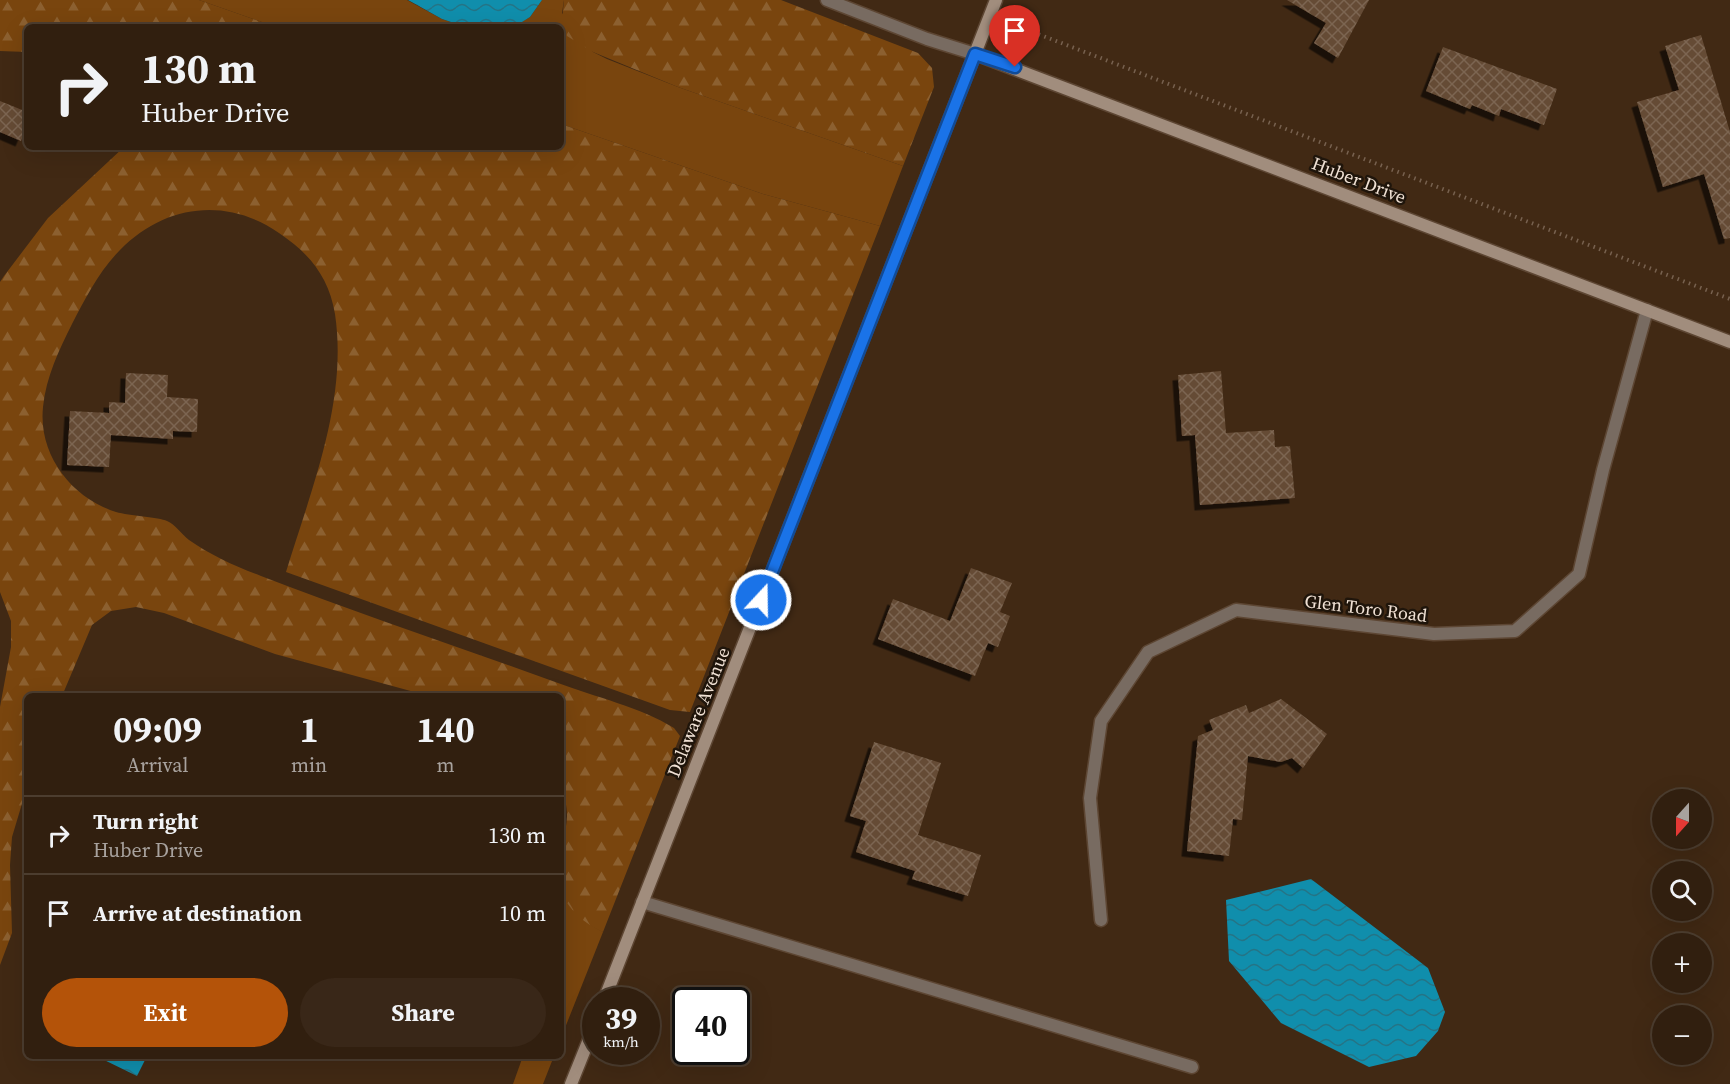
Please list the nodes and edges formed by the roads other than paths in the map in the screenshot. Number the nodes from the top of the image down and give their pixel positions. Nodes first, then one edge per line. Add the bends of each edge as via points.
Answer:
1 (827, 0) edge
2 (996, 0) edge
3 (975, 54) junction
4 (1647, 310) junction
5 (1730, 342) edge
6 (642, 902) junction
7 (1101, 920) dead end
8 (609, 987) edge
9 (582, 1057) edge
10 (1192, 1067) dead end
11 (571, 1084) edge

1 - 3 street
2 - 3 street, Delaware Avenue
3 - 4 street, Huber Drive
3 - 6 street, Delaware Avenue
4 - 5 street, Huber Drive
4 - 7 street, Glen Toro Road via 1579,574 1515,631 1434,634 1236,610 1149,652 1101,721 1090,798
6 - 8 street, Delaware Avenue
6 - 10 street
9 - 11 street

